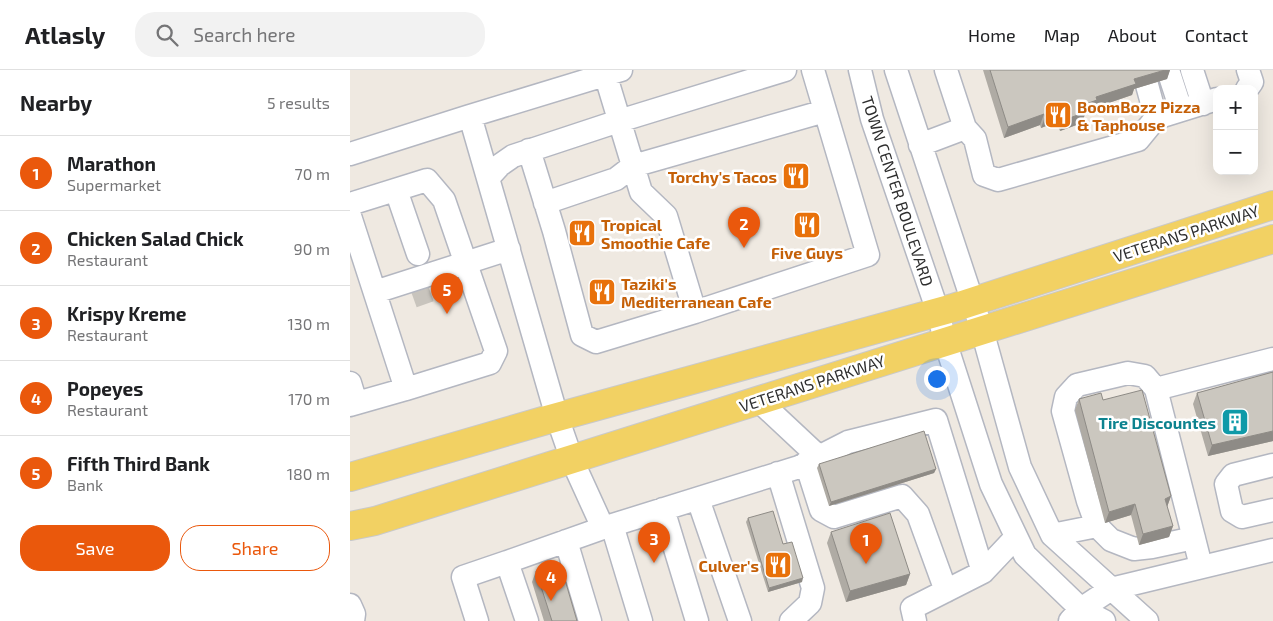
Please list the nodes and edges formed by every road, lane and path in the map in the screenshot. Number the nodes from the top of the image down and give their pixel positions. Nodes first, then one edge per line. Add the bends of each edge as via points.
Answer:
1 (784, 70) edge
2 (813, 70) edge
3 (860, 70) edge
4 (896, 70) edge
5 (946, 70) edge
6 (1168, 70) edge
7 (1192, 70) edge
8 (1248, 70) edge
9 (610, 72) edge
10 (1147, 85) edge
11 (1250, 85) edge
12 (1210, 102) edge
13 (1181, 110) junction
14 (825, 111) junction
15 (470, 116) junction
16 (1156, 118) junction
17 (619, 121) junction
18 (965, 128) junction
19 (920, 145) junction
20 (529, 150) junction
21 (350, 154) edge
22 (633, 166) junction
23 (489, 178) junction
24 (396, 190) junction
25 (545, 203) junction
26 (350, 204) edge
27 (1273, 205) edge
28 (350, 216) edge
29 (1273, 239) edge
30 (508, 249) junction
31 (418, 254) dead end
32 (458, 265) junction
33 (381, 290) junction
34 (972, 302) junction
35 (695, 312) junction
36 (938, 312) junction
37 (982, 330) junction
38 (944, 342) junction
39 (1273, 360) edge
40 (406, 389) junction
41 (1156, 389) junction
42 (352, 397) edge
43 (758, 400) junction
44 (557, 417) junction
45 (572, 460) junction
46 (812, 460) junction
47 (1273, 465) edge
48 (778, 474) junction
49 (350, 477) edge
50 (698, 499) junction
51 (663, 510) junction
52 (1273, 510) edge
53 (350, 526) edge
54 (607, 526) junction
55 (1098, 526) junction
56 (1052, 535) junction
57 (1016, 537) junction
58 (1194, 538) junction
59 (566, 541) junction
60 (1273, 550) edge
61 (507, 562) junction
62 (1201, 566) junction
63 (983, 572) junction
64 (1111, 589) junction
65 (946, 591) junction
66 (1076, 615) edge
67 (477, 621) edge
68 (527, 621) edge
69 (590, 621) edge
70 (641, 621) edge
71 (697, 621) edge
72 (740, 621) edge
73 (791, 621) edge
74 (915, 621) edge
75 (1104, 621) edge
76 (1147, 621) edge

1 - 17 street
2 - 14 street
3 - 36 street, TOWN CENTER BOULEVARD via 872,119
4 - 19 street
5 - 18 street
6 - 13 street
7 - 12 street
8 - 11 street
9 - 15 street
9 - 17 street
10 - 16 street
12 - 13 street
13 - 16 street
14 - 22 street
14 - 35 street via 868,255
15 - 21 street
15 - 23 street
16 - 18 street via 1138,140 998,180 984,175 975,139
17 - 20 street
17 - 22 street
18 - 19 street
19 - 34 street
20 - 23 street via 500,165
20 - 25 street
22 - 25 street via 616,179
22 - 35 street via 641,192 666,216
23 - 30 street
24 - 26 street
24 - 31 street
24 - 32 street via 427,180 444,200
25 - 35 street via 582,335 596,342
27 - 34 main road, VETERANS PARKWAY
28 - 33 street
29 - 37 main road, VETERANS PARKWAY
30 - 32 street
30 - 44 street
32 - 33 street
32 - 33 street via 443,282 421,294
32 - 40 street via 496,351 490,363
33 - 40 street
34 - 36 main road, VETERANS PARKWAY
34 - 37 street
36 - 38 street, TOWN CENTER BOULEVARD
36 - 44 main road, VETERANS PARKWAY
37 - 38 main road, VETERANS PARKWAY
37 - 56 street via 1020,467
38 - 43 main road, VETERANS PARKWAY
38 - 57 street via 991,484
39 - 41 street
40 - 42 street
41 - 55 street via 1145,376 1128,373 1078,385 1066,397 1063,411
41 - 58 street
43 - 45 main road, VETERANS PARKWAY
43 - 46 street
44 - 45 street
44 - 49 main road, VETERANS PARKWAY
45 - 53 main road, VETERANS PARKWAY
45 - 54 street
46 - 48 street
46 - 63 street via 848,442 936,420
46 - 65 street via 821,510 834,517 902,496 918,514
47 - 52 street via 1233,476 1226,484 1232,511 1242,517
48 - 50 street
48 - 73 street via 813,588 810,603
50 - 51 street
50 - 72 street
51 - 54 street
51 - 71 street
54 - 59 street
54 - 70 street
55 - 56 street
55 - 58 street via 1111,540 1134,549
56 - 64 street
57 - 63 street
57 - 66 street via 1025,555
58 - 62 street
59 - 61 street
59 - 69 street
60 - 62 street
61 - 67 street via 463,577
61 - 68 street
62 - 64 street
63 - 65 street
64 - 66 street
64 - 76 street
65 - 74 street via 912,608
66 - 75 street

